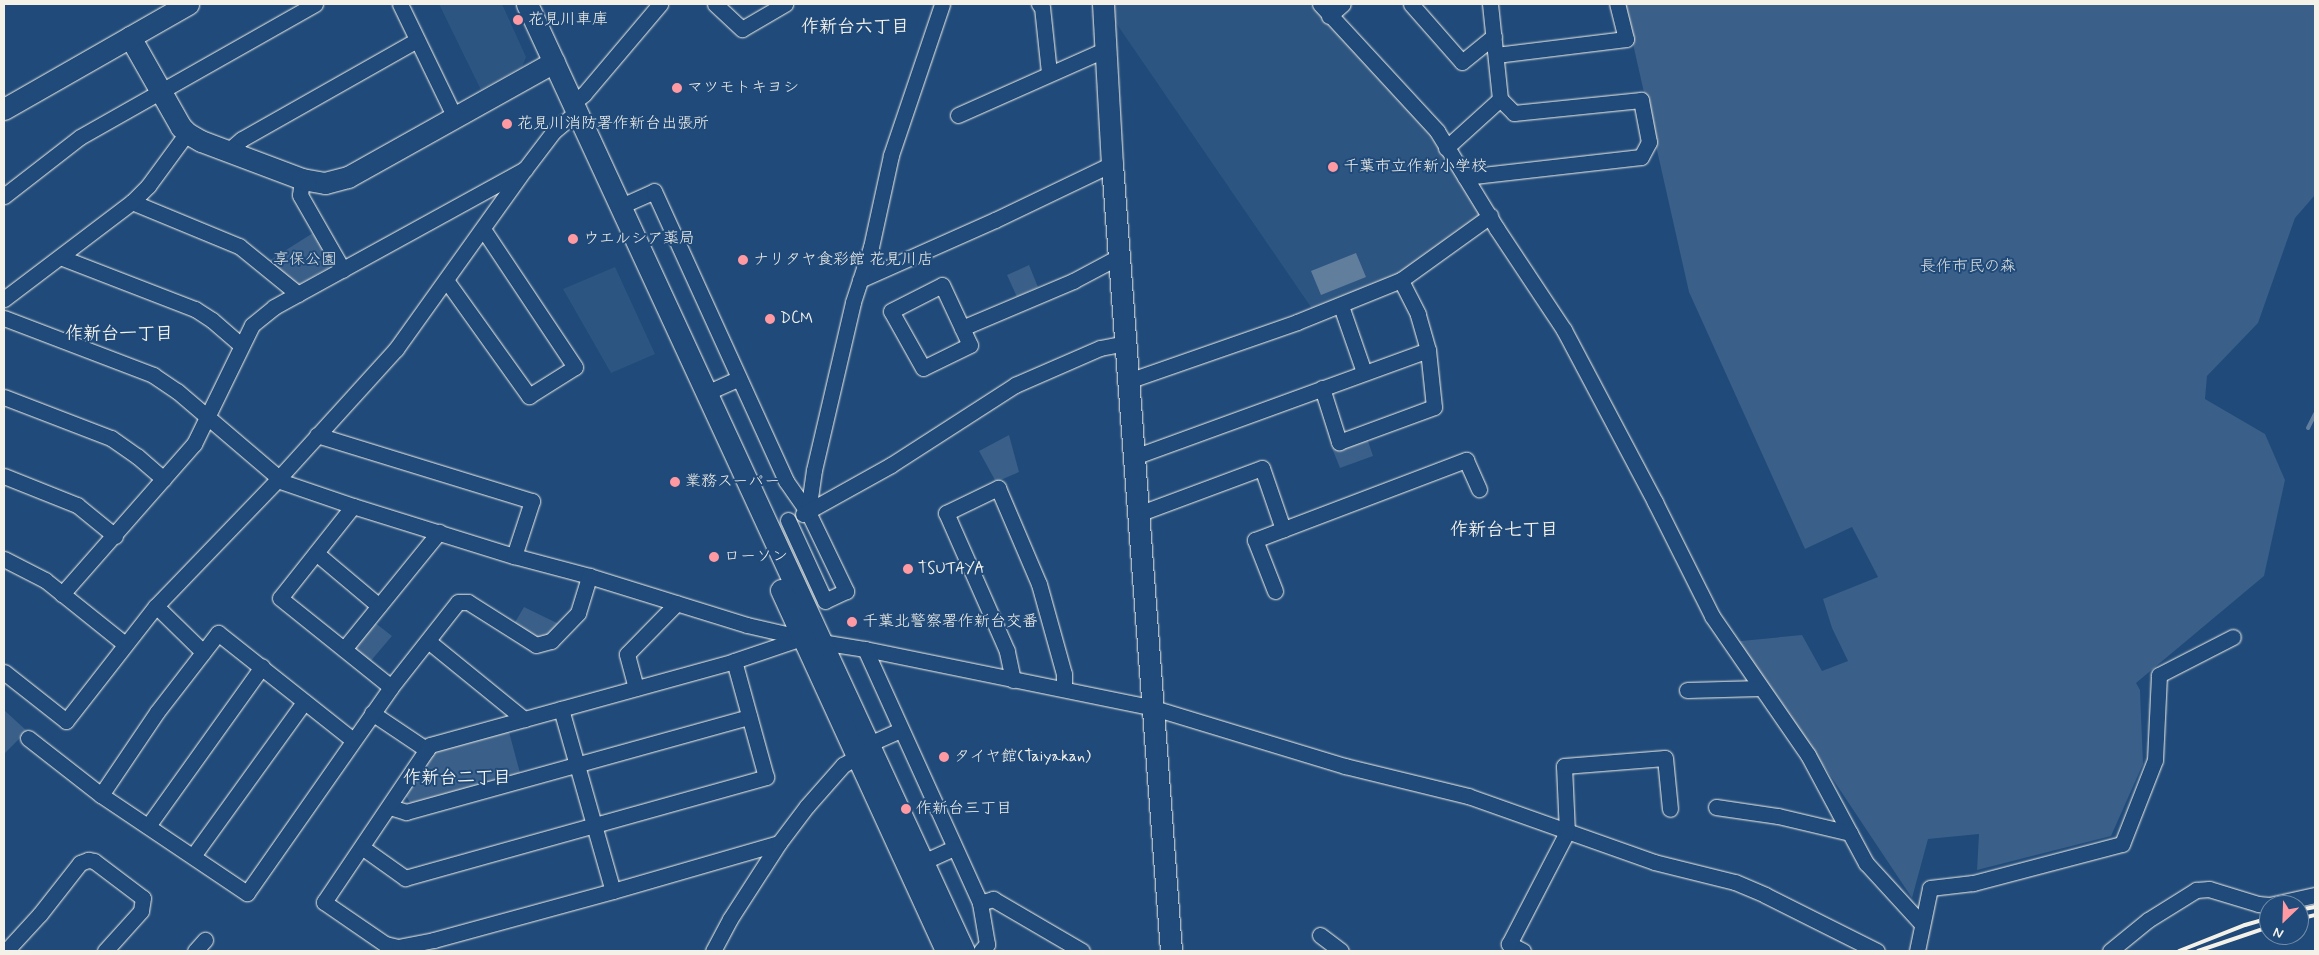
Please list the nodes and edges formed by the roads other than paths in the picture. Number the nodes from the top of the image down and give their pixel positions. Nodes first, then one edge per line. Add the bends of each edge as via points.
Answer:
1 (188, 4) edge
2 (315, 4) edge
3 (400, 4) edge
4 (527, 4) edge
5 (660, 4) edge
6 (715, 4) edge
7 (785, 4) edge
8 (942, 4) edge
9 (1039, 4) edge
10 (1103, 4) edge
11 (1343, 4) edge
12 (1411, 4) edge
13 (1490, 4) edge
14 (1617, 4) edge
15 (1325, 10) edge
16 (1494, 36) junction
17 (130, 37) junction
18 (417, 40) junction
19 (1106, 49) junction
20 (1496, 54) junction
21 (554, 62) junction
22 (1049, 73) junction
23 (160, 91) junction
24 (1500, 99) junction
25 (575, 108) junction
26 (4, 109) edge
27 (958, 115) dead end
28 (455, 118) junction
29 (187, 134) junction
30 (1446, 148) junction
31 (228, 151) junction
32 (1112, 164) junction
33 (525, 170) junction
34 (1465, 177) junction
35 (302, 179) junction
36 (4, 196) edge
37 (132, 202) junction
38 (621, 206) junction
39 (1490, 216) junction
40 (483, 229) junction
41 (1120, 256) junction
42 (60, 257) junction
43 (343, 270) junction
44 (446, 280) junction
45 (860, 280) junction
46 (1401, 280) junction
47 (298, 294) junction
48 (4, 300) edge
49 (1341, 306) junction
50 (4, 318) edge
51 (962, 328) junction
52 (1126, 342) junction
53 (241, 345) junction
54 (1428, 350) junction
55 (1364, 372) junction
56 (739, 378) junction
57 (1128, 381) junction
58 (1322, 388) junction
59 (706, 393) junction
60 (4, 397) edge
61 (208, 417) junction
62 (317, 435) junction
63 (1134, 457) junction
64 (4, 476) edge
65 (163, 479) junction
66 (278, 479) junction
67 (1479, 490) dead end
68 (353, 506) junction
69 (808, 512) junction
70 (1138, 514) junction
71 (788, 520) junction
72 (1284, 529) junction
73 (439, 532) junction
74 (764, 532) junction
75 (115, 536) junction
76 (316, 553) junction
77 (514, 556) junction
78 (4, 559) edge
79 (589, 576) junction
80 (1275, 591) dead end
81 (62, 594) junction
82 (677, 603) junction
83 (156, 606) junction
84 (379, 606) junction
85 (2233, 637) dead end
86 (812, 640) junction
87 (428, 641) junction
88 (125, 644) junction
89 (344, 649) junction
90 (865, 649) junction
91 (203, 652) junction
92 (734, 661) junction
93 (262, 667) junction
94 (4, 672) edge
95 (1013, 680) junction
96 (391, 687) junction
97 (636, 688) junction
98 (1760, 688) junction
99 (1064, 689) junction
100 (1687, 690) dead end
101 (304, 702) junction
102 (1154, 708) junction
103 (561, 709) junction
104 (372, 713) junction
105 (749, 717) junction
106 (524, 719) junction
107 (900, 730) junction
108 (28, 738) dead end
109 (353, 740) junction
110 (427, 750) junction
111 (863, 750) junction
112 (577, 764) junction
113 (101, 795) junction
114 (390, 806) junction
115 (1716, 807) dead end
116 (1670, 810) dead end
117 (593, 824) junction
118 (148, 826) junction
119 (1567, 832) junction
120 (1850, 833) junction
121 (779, 843) junction
122 (363, 848) junction
123 (954, 848) junction
124 (193, 856) junction
125 (915, 865) junction
126 (613, 891) junction
127 (980, 903) junction
128 (2259, 904) edge
129 (1922, 923) junction
130 (1320, 935) dead end
131 (205, 940) dead end
132 (387, 948) edge
133 (6, 951) edge
134 (105, 951) edge
135 (195, 951) edge
136 (713, 951) edge
137 (946, 951) edge
138 (964, 951) edge
139 (981, 951) edge
140 (1082, 951) edge
141 (1171, 951) edge
142 (1341, 951) edge
143 (1523, 951) edge
144 (1877, 951) edge
145 (1917, 951) edge
146 (2110, 951) edge

1 - 17 street
2 - 23 street
3 - 18 street
4 - 21 street
5 - 25 street
6 - 7 street via 742,29
8 - 45 street via 891,155 871,247
9 - 22 street via 1042,7
10 - 19 street
11 - 15 street
12 - 16 street via 1462,62
13 - 16 street
14 - 20 street via 1626,39
15 - 30 street via 1437,131
16 - 20 street
17 - 23 street
17 - 26 street
18 - 28 street
18 - 31 street via 242,139
19 - 22 street
19 - 32 street
20 - 24 street
21 - 25 street
21 - 28 street
22 - 27 street
23 - 29 street
23 - 36 street via 80,137
24 - 30 street
24 - 34 street via 1514,113 1641,100 1649,142 1641,157
25 - 33 street
25 - 38 street
28 - 35 street via 348,176 325,183
29 - 31 street
29 - 37 street
30 - 34 street
31 - 35 street
32 - 41 street
32 - 45 street
33 - 40 street
33 - 43 street
34 - 39 street
35 - 43 street via 300,195
37 - 42 street
37 - 47 street via 239,246
38 - 56 street via 654,191
38 - 59 street
39 - 46 street
39 - 98 street via 1564,330 1712,616
40 - 44 street
40 - 44 street via 575,367 529,396
41 - 51 street via 1072,281
41 - 52 street
42 - 48 street
42 - 53 street via 195,308
43 - 47 street
44 - 62 street via 396,349
45 - 69 street via 814,470
46 - 49 street
46 - 54 street via 1418,314
47 - 53 street via 263,314 252,325
49 - 55 street
49 - 57 street
50 - 61 street via 153,374
51 - 51 street via 970,345 923,368 891,311 942,285
52 - 57 street
52 - 69 street via 1100,348 1015,385 891,465
53 - 61 street
54 - 55 street
54 - 58 street via 1434,407 1339,442
55 - 58 street
56 - 59 street
56 - 69 street via 786,481
57 - 63 street
58 - 63 street
59 - 74 street via 748,487
60 - 65 street via 112,438
61 - 65 street via 194,444
61 - 66 street
62 - 66 street
62 - 77 street via 532,501
63 - 70 street
64 - 75 street via 77,505
65 - 75 street
66 - 68 street
66 - 83 street
67 - 72 street via 1466,460
68 - 73 street
68 - 76 street
69 - 71 street
69 - 71 street via 846,591 825,601
70 - 72 street via 1262,468
70 - 102 street
71 - 74 street
72 - 80 street via 1255,540
73 - 77 street
73 - 84 street
74 - 86 street via 772,571
75 - 81 street
76 - 84 street
76 - 89 street via 280,598
77 - 79 street
78 - 81 street via 44,580
79 - 82 street
79 - 87 street via 578,613 551,642 536,645 468,602 458,602
81 - 88 street
82 - 86 street via 747,625
82 - 97 street via 626,654
83 - 88 street
83 - 91 street
84 - 89 street
85 - 129 street via 2159,676 2155,760 2122,844 1973,883 1930,888
86 - 90 street
86 - 92 street
86 - 111 street
87 - 96 street
87 - 106 street
88 - 94 street via 66,721
89 - 96 street
90 - 95 street
90 - 107 street
91 - 93 street via 218,633
91 - 113 street via 157,712
92 - 97 street
92 - 105 street
93 - 101 street
93 - 118 street
95 - 99 street
95 - 99 street via 1007,651 946,513 998,488 1039,584 1064,674
96 - 104 street
97 - 103 street
98 - 100 street
98 - 120 street via 1808,755
99 - 102 street
101 - 109 street
101 - 124 street
102 - 119 street via 1345,766 1468,796
102 - 141 street
103 - 106 street
103 - 112 street
104 - 109 street
104 - 110 street
105 - 112 street
105 - 117 street via 766,777
106 - 110 street via 430,745
107 - 111 street
107 - 123 street
108 - 113 street
109 - 124 street via 247,893
110 - 114 street
111 - 121 street via 837,772
111 - 125 street
112 - 114 street via 406,812
112 - 117 street
113 - 118 street
114 - 122 street
115 - 120 street via 1778,816
116 - 119 street via 1665,758 1564,766
117 - 122 street via 405,878
117 - 126 street
118 - 124 street
119 - 143 street via 1509,944
119 - 144 street via 1654,862 1735,882
120 - 129 street via 1866,863
121 - 126 street
121 - 136 street
122 - 132 street via 324,902
123 - 125 street
123 - 127 street
125 - 137 street
125 - 138 street
126 - 132 street via 434,940
127 - 139 street via 987,944
127 - 140 street via 993,899
128 - 146 street via 2209,889 2196,890 2148,920
129 - 145 street
130 - 142 street
131 - 135 street
133 - 134 street via 80,864 88,860 143,898 141,910

